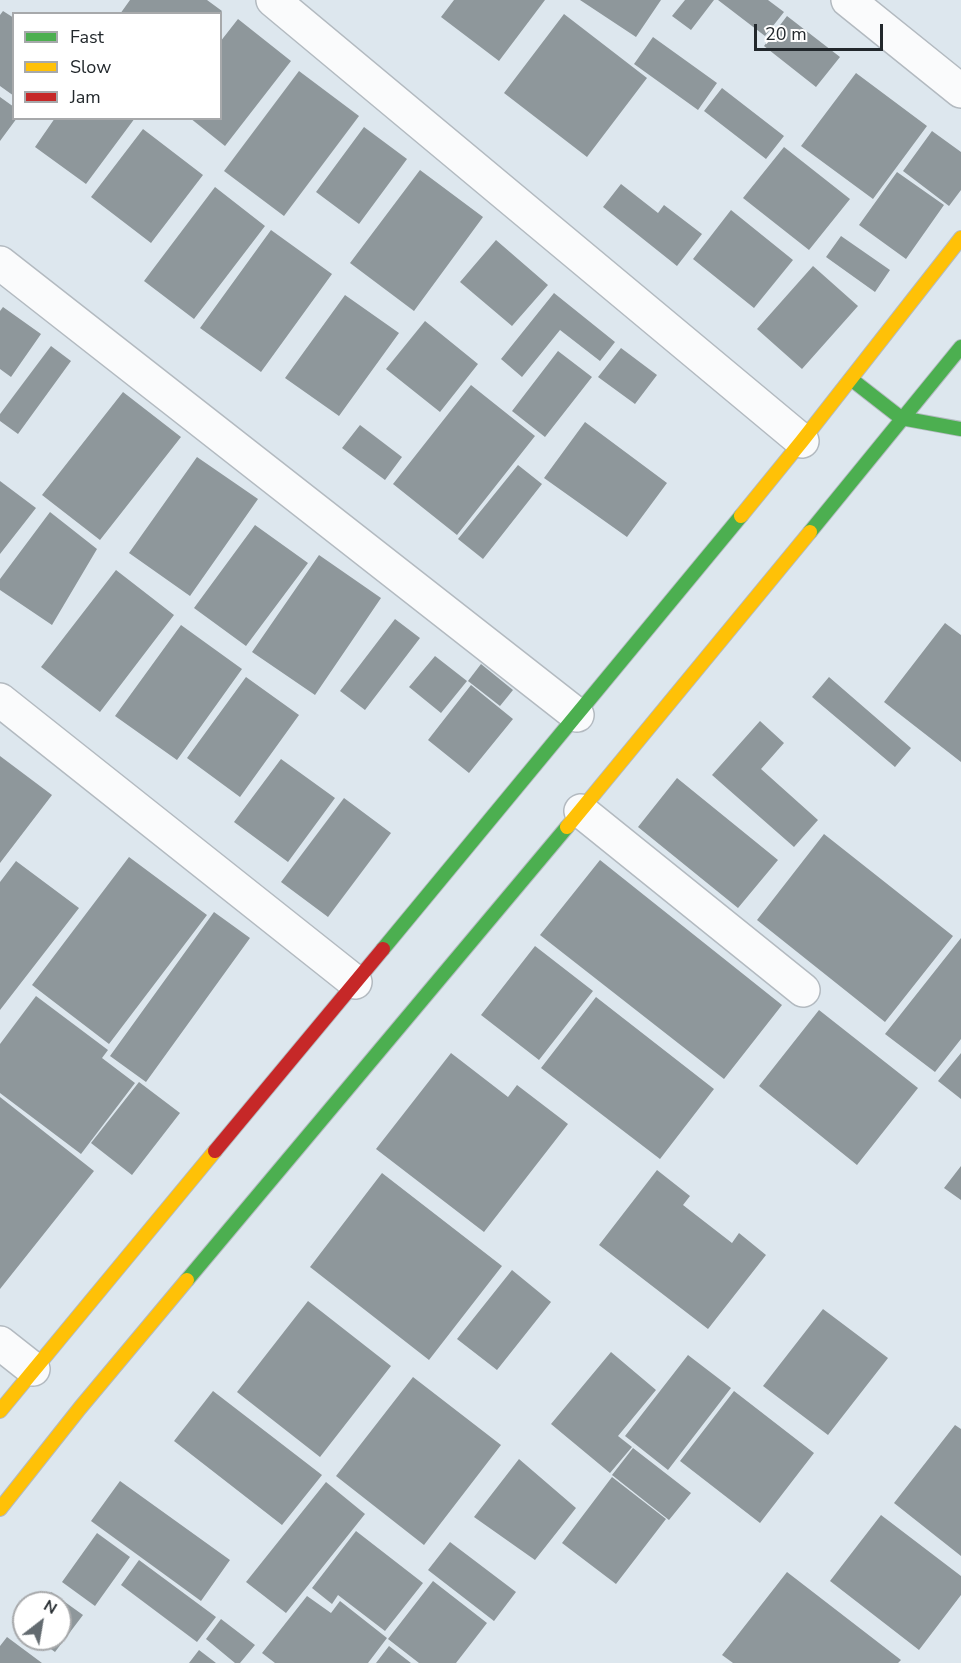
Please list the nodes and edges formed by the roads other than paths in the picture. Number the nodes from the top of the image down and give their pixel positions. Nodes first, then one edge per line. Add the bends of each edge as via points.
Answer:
1 (273, 0) edge
2 (848, 0) edge
3 (961, 91) edge
4 (961, 238) edge
5 (957, 254) edge
6 (0, 263) edge
7 (961, 347) edge
8 (851, 379) junction
9 (901, 418) junction
10 (961, 429) edge
11 (802, 441) junction
12 (0, 700) edge
13 (577, 715) junction
14 (581, 811) junction
15 (355, 982) junction
16 (803, 990) dead end
17 (0, 1343) edge
18 (33, 1369) junction
19 (0, 1411) edge
20 (0, 1509) edge

1 - 11 street
2 - 3 street
4 - 5 street
5 - 8 street
6 - 13 street
7 - 9 street
8 - 9 street
8 - 11 street
9 - 10 street
9 - 14 street
11 - 13 street
12 - 15 street
13 - 15 street
14 - 16 street
14 - 20 street via 80,1408
15 - 18 street
17 - 18 street
18 - 19 street

